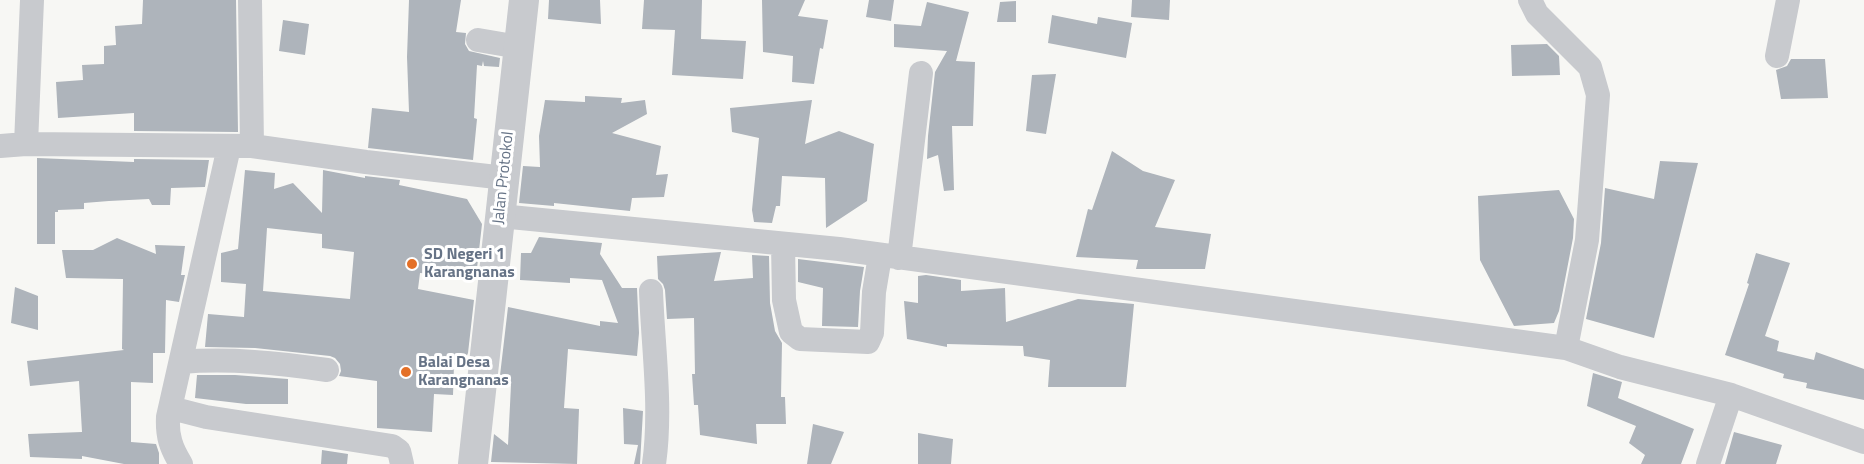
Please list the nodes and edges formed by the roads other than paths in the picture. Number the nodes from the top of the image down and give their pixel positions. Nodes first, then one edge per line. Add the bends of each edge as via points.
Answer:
1 (32, 0) edge
2 (250, 0) edge
3 (524, 0) edge
4 (1530, 0) edge
5 (1788, 0) edge
6 (478, 40) dead end
7 (519, 46) junction
8 (1776, 56) dead end
9 (921, 73) dead end
10 (26, 144) junction
11 (0, 146) edge
12 (240, 146) junction
13 (505, 178) junction
14 (500, 216) junction
15 (783, 244) junction
16 (889, 257) junction
17 (651, 291) dead end
18 (1566, 348) junction
19 (181, 362) junction
20 (327, 370) dead end
21 (1731, 395) junction
22 (171, 408) junction
23 (1864, 442) edge
24 (181, 464) edge
25 (402, 464) edge
26 (473, 464) edge
27 (654, 464) edge
28 (1708, 464) edge

1 - 10 street
2 - 12 street
3 - 7 street, Jalan Protokol
4 - 18 street via 1537,14 1590,67 1598,95 1587,240
5 - 8 street
6 - 7 street
7 - 13 street, Jalan Protokol
9 - 16 street
10 - 11 street
10 - 12 street
12 - 13 street
12 - 19 street
13 - 14 street, Jalan Protokol
14 - 15 street
14 - 26 street, Jalan Protokol
15 - 16 street
15 - 16 street via 788,324 800,339 868,342 874,292
16 - 18 street
17 - 27 street via 657,400
18 - 21 street via 1620,367
19 - 20 street via 242,361
19 - 22 street
21 - 23 street
21 - 28 street
22 - 24 street via 168,432 171,448
22 - 25 street via 392,446 399,451

